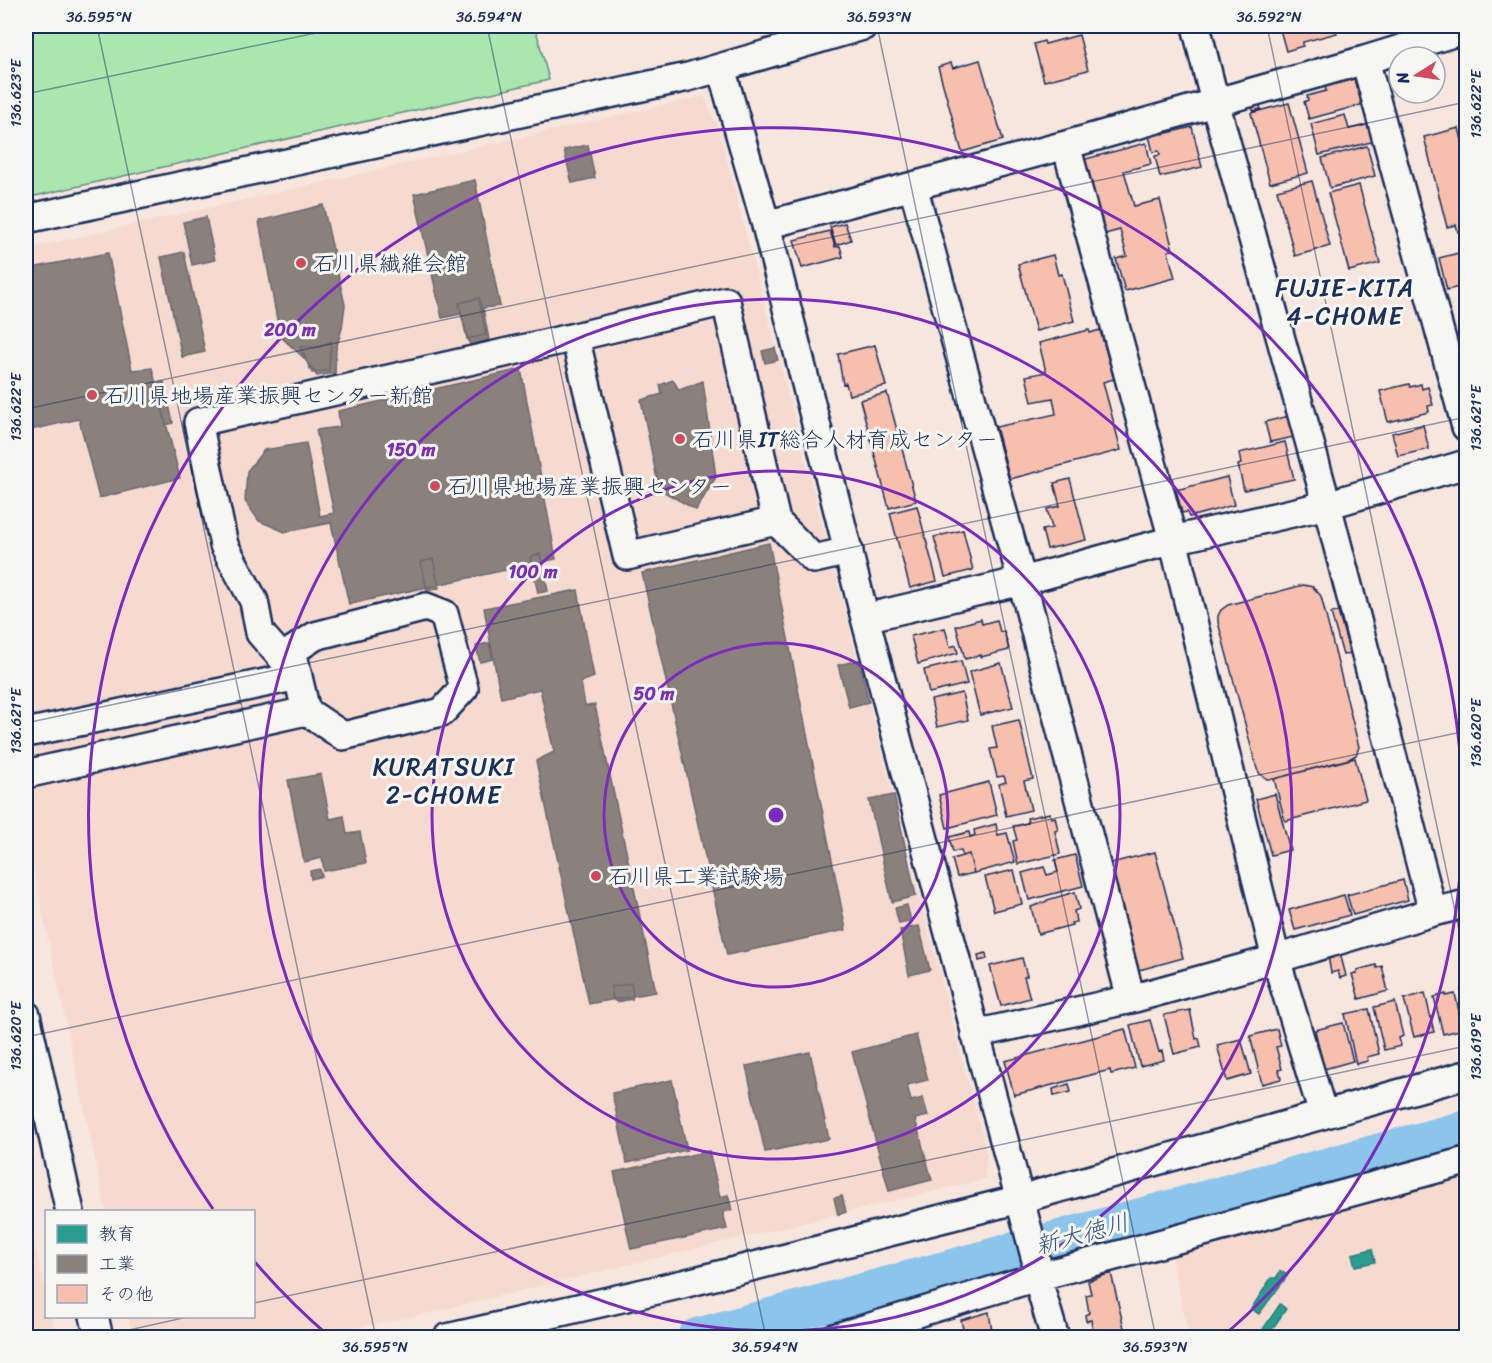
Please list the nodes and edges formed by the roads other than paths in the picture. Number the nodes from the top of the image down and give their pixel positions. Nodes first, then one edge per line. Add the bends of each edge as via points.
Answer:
1 (863, 26) edge
2 (1196, 26) edge
3 (1467, 29) edge
4 (1365, 60) junction
5 (721, 68) junction
6 (1215, 102) junction
7 (1066, 145) junction
8 (913, 186) junction
9 (26, 219) edge
10 (766, 225) junction
11 (575, 337) junction
12 (1467, 427) edge
13 (1467, 464) edge
14 (1327, 505) junction
15 (776, 521) junction
16 (1173, 540) junction
17 (849, 551) junction
18 (1022, 581) junction
19 (865, 618) junction
20 (298, 676) junction
21 (306, 711) junction
22 (26, 733) edge
23 (26, 774) edge
24 (1467, 904) edge
25 (1433, 912) junction
26 (1276, 959) junction
27 (1131, 999) junction
28 (26, 1015) edge
29 (975, 1034) junction
30 (1467, 1075) edge
31 (1323, 1114) junction
32 (1467, 1161) edge
33 (1020, 1199) junction
34 (70, 1210) edge
35 (1037, 1268) junction
36 (94, 1318) edge
37 (99, 1338) edge
38 (447, 1338) edge
39 (834, 1338) edge
40 (1055, 1338) edge

1 - 5 street
2 - 6 street
3 - 4 street
4 - 6 street
4 - 12 street
5 - 9 street
5 - 10 street
6 - 7 street
6 - 14 street
7 - 8 street
7 - 16 street
8 - 10 street
8 - 18 street
10 - 17 street
11 - 15 street via 627,556
11 - 15 street via 726,301
11 - 20 street via 198,422 224,545 254,601 260,633
13 - 14 street
14 - 16 street
14 - 25 street
15 - 17 street via 814,559
16 - 18 street
16 - 26 street
17 - 19 street
18 - 19 street
18 - 27 street
19 - 29 street
20 - 21 street
20 - 21 street via 292,651 315,636 426,607 444,614 464,688 442,712 343,736
20 - 22 street
21 - 23 street
24 - 25 street
25 - 26 street
26 - 27 street
26 - 31 street
27 - 29 street
28 - 34 street
29 - 33 street
30 - 31 street
31 - 33 street
32 - 35 street
33 - 35 street
33 - 38 street via 683,1284
35 - 39 street
35 - 40 street
36 - 37 street

